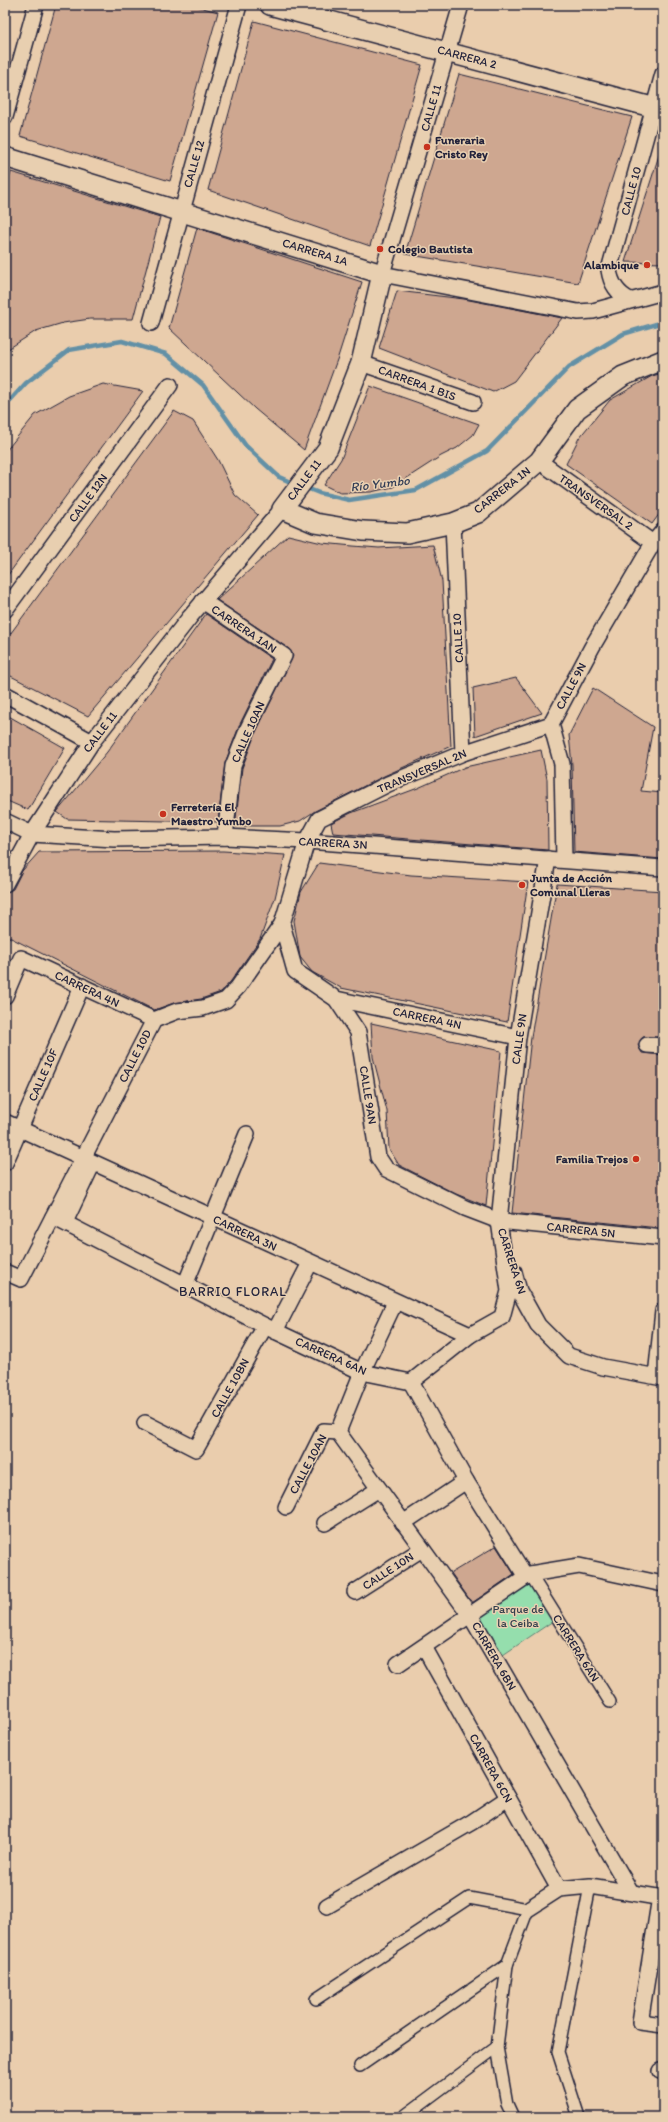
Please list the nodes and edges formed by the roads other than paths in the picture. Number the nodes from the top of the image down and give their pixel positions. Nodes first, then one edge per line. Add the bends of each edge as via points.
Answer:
1 (36, 5) edge
2 (239, 5) edge
3 (270, 5) edge
4 (461, 5) edge
5 (448, 51) junction
6 (663, 74) edge
7 (658, 109) edge
8 (5, 117) edge
9 (5, 156) edge
10 (181, 210) junction
11 (382, 274) junction
12 (663, 292) edge
13 (630, 300) junction
14 (150, 323) dead end
15 (663, 360) edge
16 (361, 363) junction
17 (170, 385) dead end
18 (473, 402) dead end
19 (539, 461) junction
20 (284, 508) junction
21 (453, 523) junction
22 (663, 531) edge
23 (653, 543) junction
24 (203, 601) junction
25 (5, 610) edge
26 (284, 656) joint
27 (5, 694) edge
28 (551, 724) junction
29 (92, 742) junction
30 (463, 753) junction
31 (5, 821) edge
32 (32, 834) junction
33 (225, 837) junction
34 (307, 841) junction
35 (548, 859) junction
36 (564, 860) junction
37 (663, 868) edge
38 (5, 884) edge
39 (282, 924) junction
40 (82, 986) junction
41 (5, 996) edge
42 (336, 999) junction
43 (154, 1020) junction
44 (518, 1037) junction
45 (647, 1045) dead end
46 (663, 1046) edge
47 (5, 1122) edge
48 (20, 1129) junction
49 (247, 1134) dead end
50 (88, 1160) junction
51 (5, 1163) edge
52 (212, 1218) junction
53 (59, 1219) junction
54 (499, 1221) junction
55 (663, 1238) edge
56 (310, 1263) junction
57 (5, 1272) edge
58 (185, 1285) junction
59 (395, 1302) junction
60 (663, 1311) edge
61 (270, 1328) junction
62 (470, 1335) junction
63 (362, 1372) junction
64 (659, 1377) edge
65 (411, 1382) junction
66 (145, 1423) dead end
67 (338, 1432) junction
68 (466, 1481) junction
69 (379, 1489) junction
70 (286, 1507) dead end
71 (325, 1523) dead end
72 (403, 1523) junction
73 (422, 1549) junction
74 (528, 1575) junction
75 (663, 1584) edge
76 (355, 1592) dead end
77 (470, 1615) junction
78 (424, 1647) junction
79 (398, 1664) dead end
80 (610, 1702) dead end
81 (508, 1798) junction
82 (590, 1886) junction
83 (559, 1889) junction
84 (631, 1892) junction
85 (662, 1898) edge
86 (327, 1906) dead end
87 (528, 1910) junction
88 (507, 1965) junction
89 (316, 1999) dead end
90 (663, 2025) edge
91 (497, 2047) junction
92 (360, 2066) dead end
93 (404, 2117) edge
94 (513, 2117) edge
95 (578, 2117) edge

1 - 8 street
2 - 10 street, CALLE 12
3 - 5 street, CARRERA 2
4 - 5 street, CALLE 11
5 - 7 street, CARRERA 2
5 - 11 street, CALLE 11
6 - 7 street, CALLE 10
7 - 13 street, CALLE 10 via 609,270 610,278 620,294
9 - 10 street, CARRERA 1A
10 - 11 street, CARRERA 1A
10 - 14 street, CALLE 12
11 - 13 street, CARRERA 1A via 578,312 593,311
11 - 16 street, CALLE 11
12 - 13 street, CARRERA 1A
15 - 19 street, CARRERA 1N via 623,376 577,409
16 - 18 street, CARRERA 1 BIS
16 - 20 street, CALLE 11 via 328,448
17 - 25 street, CALLE 12N
19 - 21 street, CARRERA 1N via 478,513
19 - 23 street, TRANSVERSAL 2
20 - 21 street, CARRERA 1N via 315,523 363,531 407,533
20 - 24 street, CALLE 11
21 - 30 street, CALLE 10
22 - 23 street, CALLE 9N
23 - 28 street, CALLE 9N via 592,647
24 - 26 street, CARRERA 1AN
24 - 29 street, CALLE 11
26 - 33 street, CALLE 10AN via 248,728 233,766
27 - 29 street
28 - 30 street, TRANSVERSAL 2N
28 - 36 street, CALLE 9N via 562,764
29 - 32 street, CALLE 11
30 - 34 street, TRANSVERSAL 2N via 388,784 319,819
31 - 32 street, CARRERA 3N
32 - 33 street, CARRERA 3N via 114,839
32 - 38 street, CALLE 11
33 - 34 street, CARRERA 3N
34 - 35 street, CARRERA 3N
34 - 39 street, CALLE 10D
35 - 36 street, CARRERA 3N
35 - 44 street, CALLE 9N
36 - 37 street, CARRERA 3N
39 - 42 street, CALLE 9AN via 295,971
39 - 43 street, CALLE 10D via 238,988 226,1000 203,1008 177,1011
40 - 41 street, CARRERA 4N via 21,958
40 - 43 street, CARRERA 4N
40 - 48 street, CALLE 10F
42 - 44 street, CARRERA 4N
42 - 54 street, CALLE 9AN via 358,1032 378,1158 386,1168 466,1208
43 - 50 street, CALLE 10D
44 - 54 street, CALLE 9N
45 - 46 street
47 - 48 street, CARRERA 3N
48 - 50 street, CARRERA 3N
48 - 51 street, CALLE 10F
49 - 52 street
50 - 52 street, CARRERA 3N
50 - 53 street, CALLE 10D
52 - 56 street, CARRERA 3N
52 - 58 street
53 - 57 street, CALLE 10D via 22,1279
53 - 58 street, CARRERA 6AN
54 - 55 street, CARRERA 5N
54 - 62 street via 510,1291 502,1317
54 - 64 street, CARRERA 6N via 520,1291 538,1325 569,1356 603,1367
56 - 59 street, CARRERA 3N
56 - 61 street, CALLE 10BN
58 - 61 street, CARRERA 6AN
59 - 62 street, CARRERA 3N
59 - 63 street, CALLE 10AN
60 - 64 street
61 - 63 street, CARRERA 6AN
61 - 66 street, CALLE 10BN via 196,1450
62 - 65 street
63 - 65 street, CARRERA 6AN
63 - 67 street, CALLE 10AN
65 - 68 street, CARRERA 6AN
67 - 69 street, CARRERA 6BN
67 - 70 street, CALLE 10AN via 324,1430
68 - 72 street
68 - 74 street, CARRERA 6AN
69 - 71 street
69 - 72 street, CARRERA 6BN
72 - 73 street, CARRERA 6BN
73 - 76 street, CALLE 10N
73 - 77 street, CARRERA 6BN
74 - 75 street via 579,1566
74 - 77 street
74 - 80 street, CARRERA 6AN
77 - 78 street
77 - 84 street, CARRERA 6BN
78 - 79 street
78 - 81 street, CARRERA 6CN
81 - 83 street, CARRERA 6CN
81 - 86 street via 472,1822
82 - 83 street
82 - 84 street
82 - 95 street via 558,2052
83 - 87 street
84 - 85 street
85 - 90 street via 640,2022
87 - 88 street
87 - 89 street via 469,1898
88 - 91 street
88 - 92 street
91 - 93 street
91 - 94 street via 507,2104

